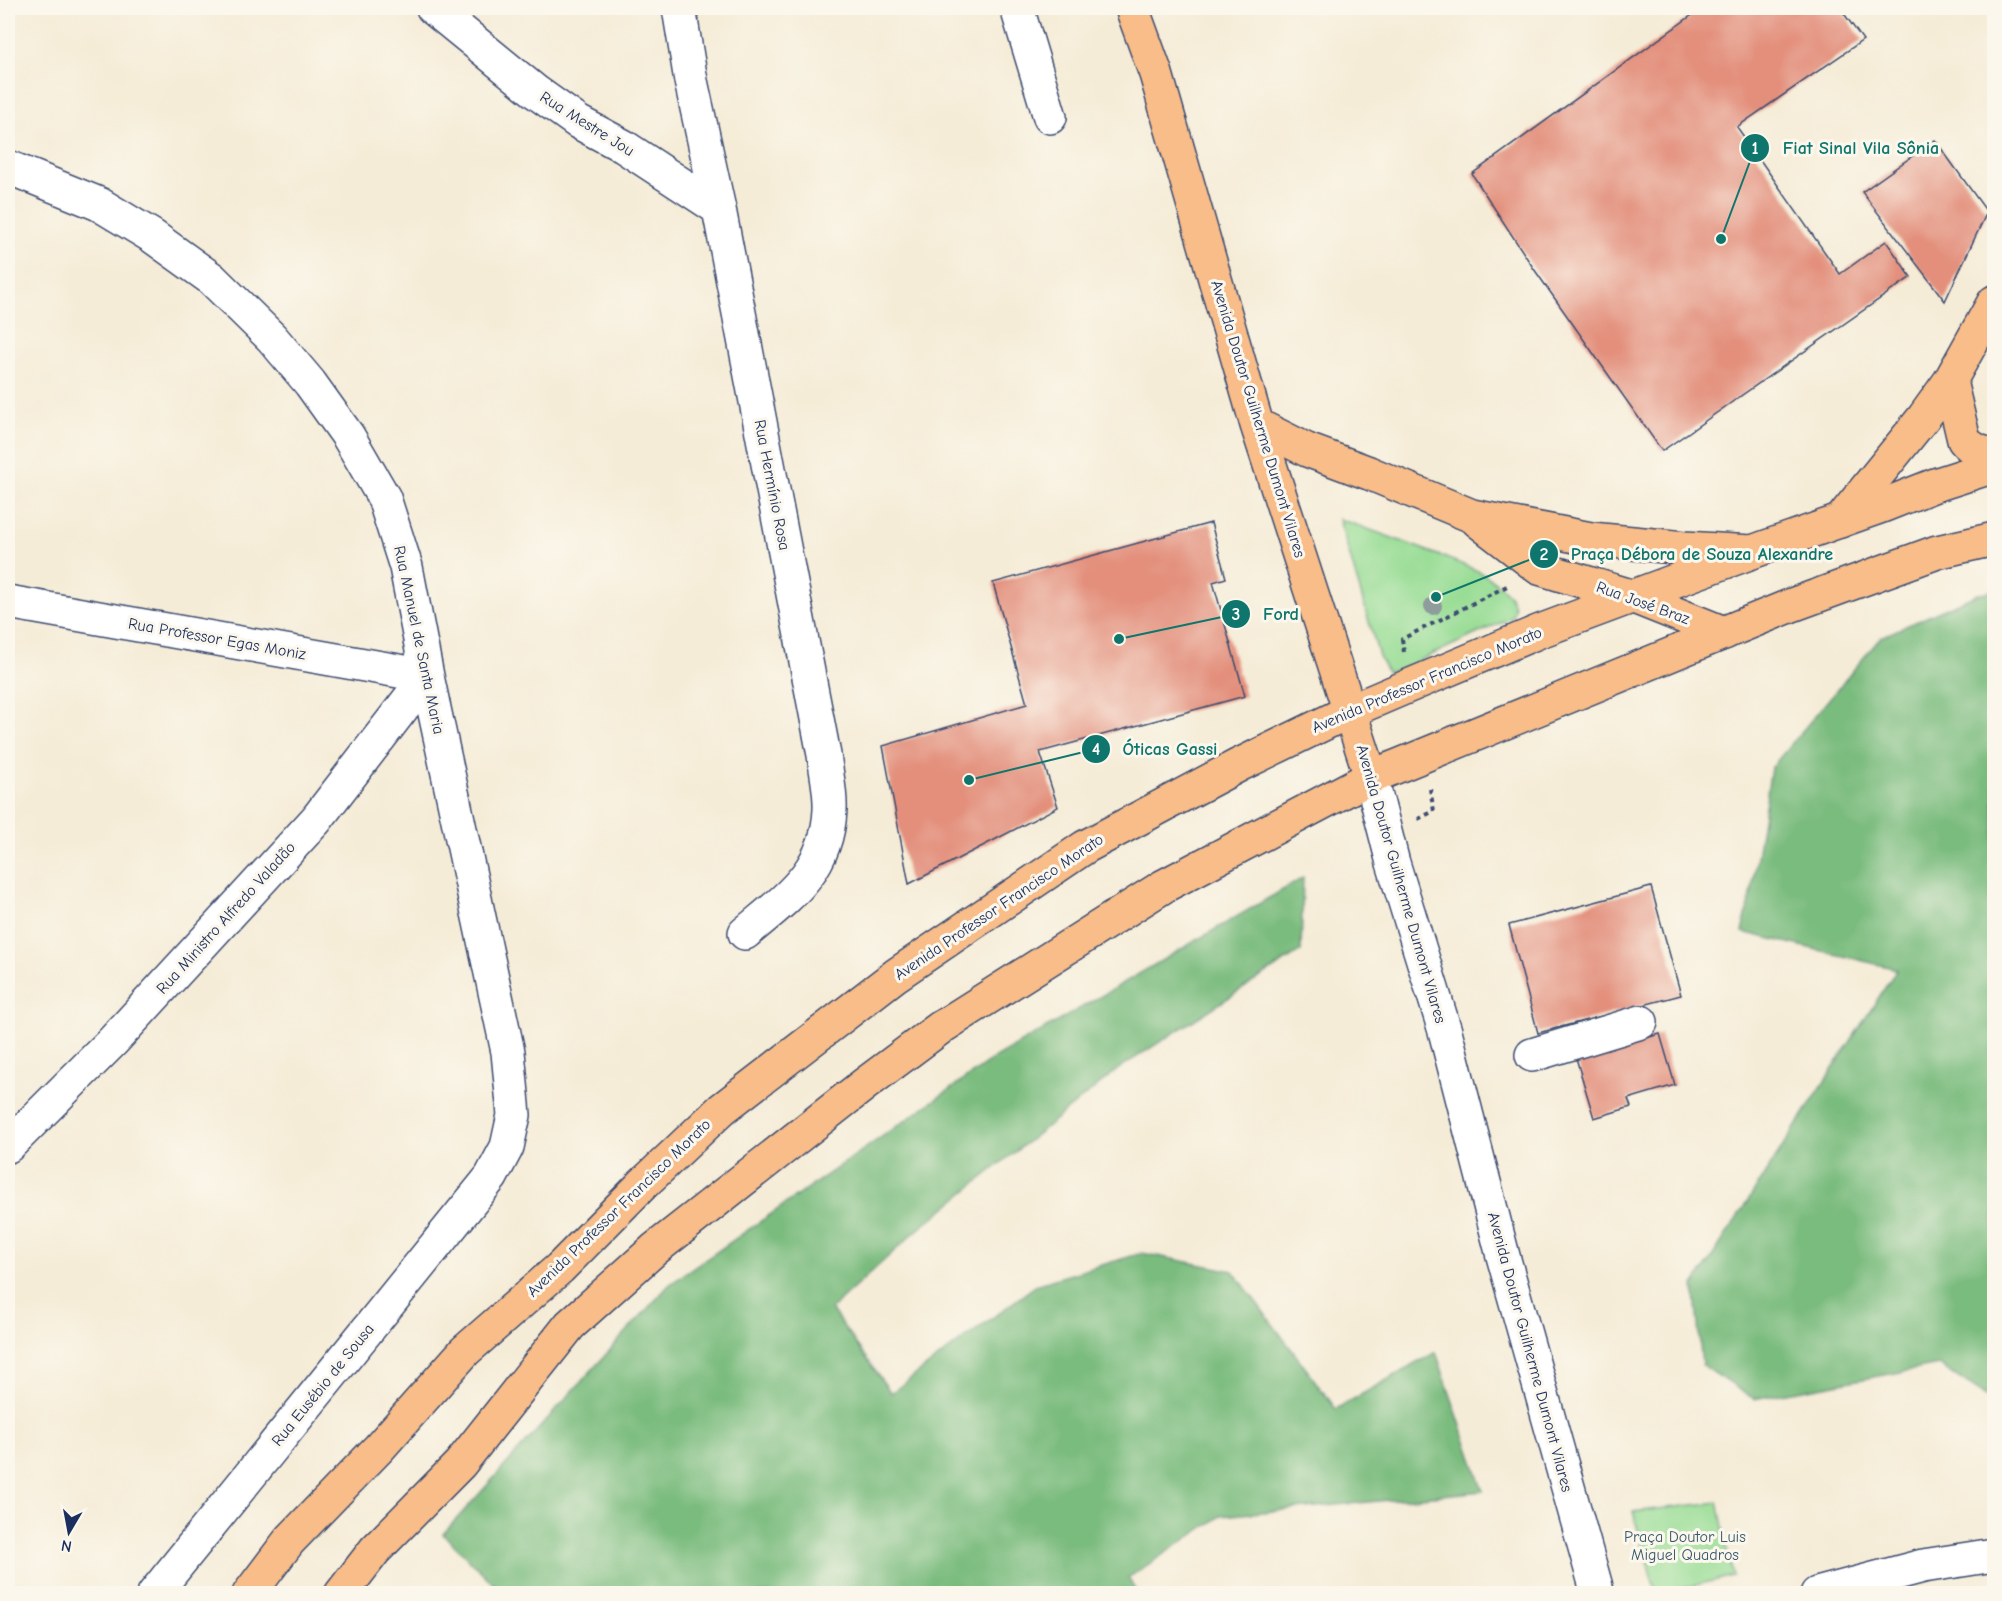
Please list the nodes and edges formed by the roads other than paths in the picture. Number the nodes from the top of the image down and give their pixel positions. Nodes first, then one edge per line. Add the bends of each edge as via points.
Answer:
1 (433, 8) edge
2 (679, 8) edge
3 (1017, 8) edge
4 (1132, 8) edge
5 (1050, 117) dead end
6 (8, 167) edge
7 (719, 208) junction
8 (1995, 302) edge
9 (1950, 381) junction
10 (1257, 424) junction
11 (1995, 455) edge
12 (1995, 466) edge
13 (1472, 516) junction
14 (1840, 521) junction
15 (1995, 539) edge
16 (1752, 552) junction
17 (1634, 597) junction
18 (8, 602) edge
19 (1724, 633) junction
20 (427, 676) junction
21 (1350, 711) junction
22 (1371, 777) junction
23 (745, 933) dead end
24 (1641, 1022) dead end
25 (1532, 1055) dead end
26 (8, 1146) edge
27 (491, 1177) joint
28 (1995, 1555) edge
29 (154, 1593) edge
30 (249, 1593) edge
31 (341, 1593) edge
32 (1598, 1593) edge
33 (1816, 1593) edge

1 - 7 street, Rua Mestre Jou via 569,116
2 - 7 street, Rua Hermínio Rosa
3 - 5 street
4 - 10 main road, Avenida Doutor Guilherme Dumont Vilares via 1156,74
6 - 20 street, Rua Manuel de Santa Maria via 99,204 152,236 212,279 272,338 310,383 348,436 384,498 406,567
7 - 23 street, Rua Hermínio Rosa via 822,743 830,808 825,844 814,866 795,891
8 - 9 main road
9 - 11 main road via 1964,440 1975,449
9 - 14 main road
10 - 13 main road, Rua José Braz via 1307,450
10 - 21 main road, Avenida Doutor Guilherme Dumont Vilares
12 - 14 main road, Avenida Professor Francisco Morato
13 - 16 main road, Rua José Braz via 1591,539
13 - 17 main road, Rua José Braz via 1539,568
14 - 16 main road, Avenida Professor Francisco Morato
15 - 19 main road via 1937,552
16 - 17 main road, Avenida Professor Francisco Morato
17 - 19 main road, Rua José Braz
17 - 21 main road, Avenida Professor Francisco Morato via 1540,631
18 - 20 street, Rua Professor Egas Moniz
19 - 22 main road
20 - 26 street, Rua Ministro Alfredo Valadão via 316,820 113,1041
20 - 27 street, Rua Manuel de Santa Maria via 508,1052 514,1115 507,1147
21 - 22 main road, Avenida Doutor Guilherme Dumont Vilares
21 - 30 main road, Avenida Professor Francisco Morato via 1085,847 896,975 722,1109 560,1268 465,1351 289,1541
22 - 31 main road via 1164,886 940,1028 742,1180 655,1249 570,1325 460,1464 375,1550
22 - 32 street, Avenida Doutor Guilherme Dumont Vilares via 1445,1031 1503,1256
24 - 25 street
27 - 29 street, Rua Eusébio de Sousa
28 - 33 street via 1923,1566

